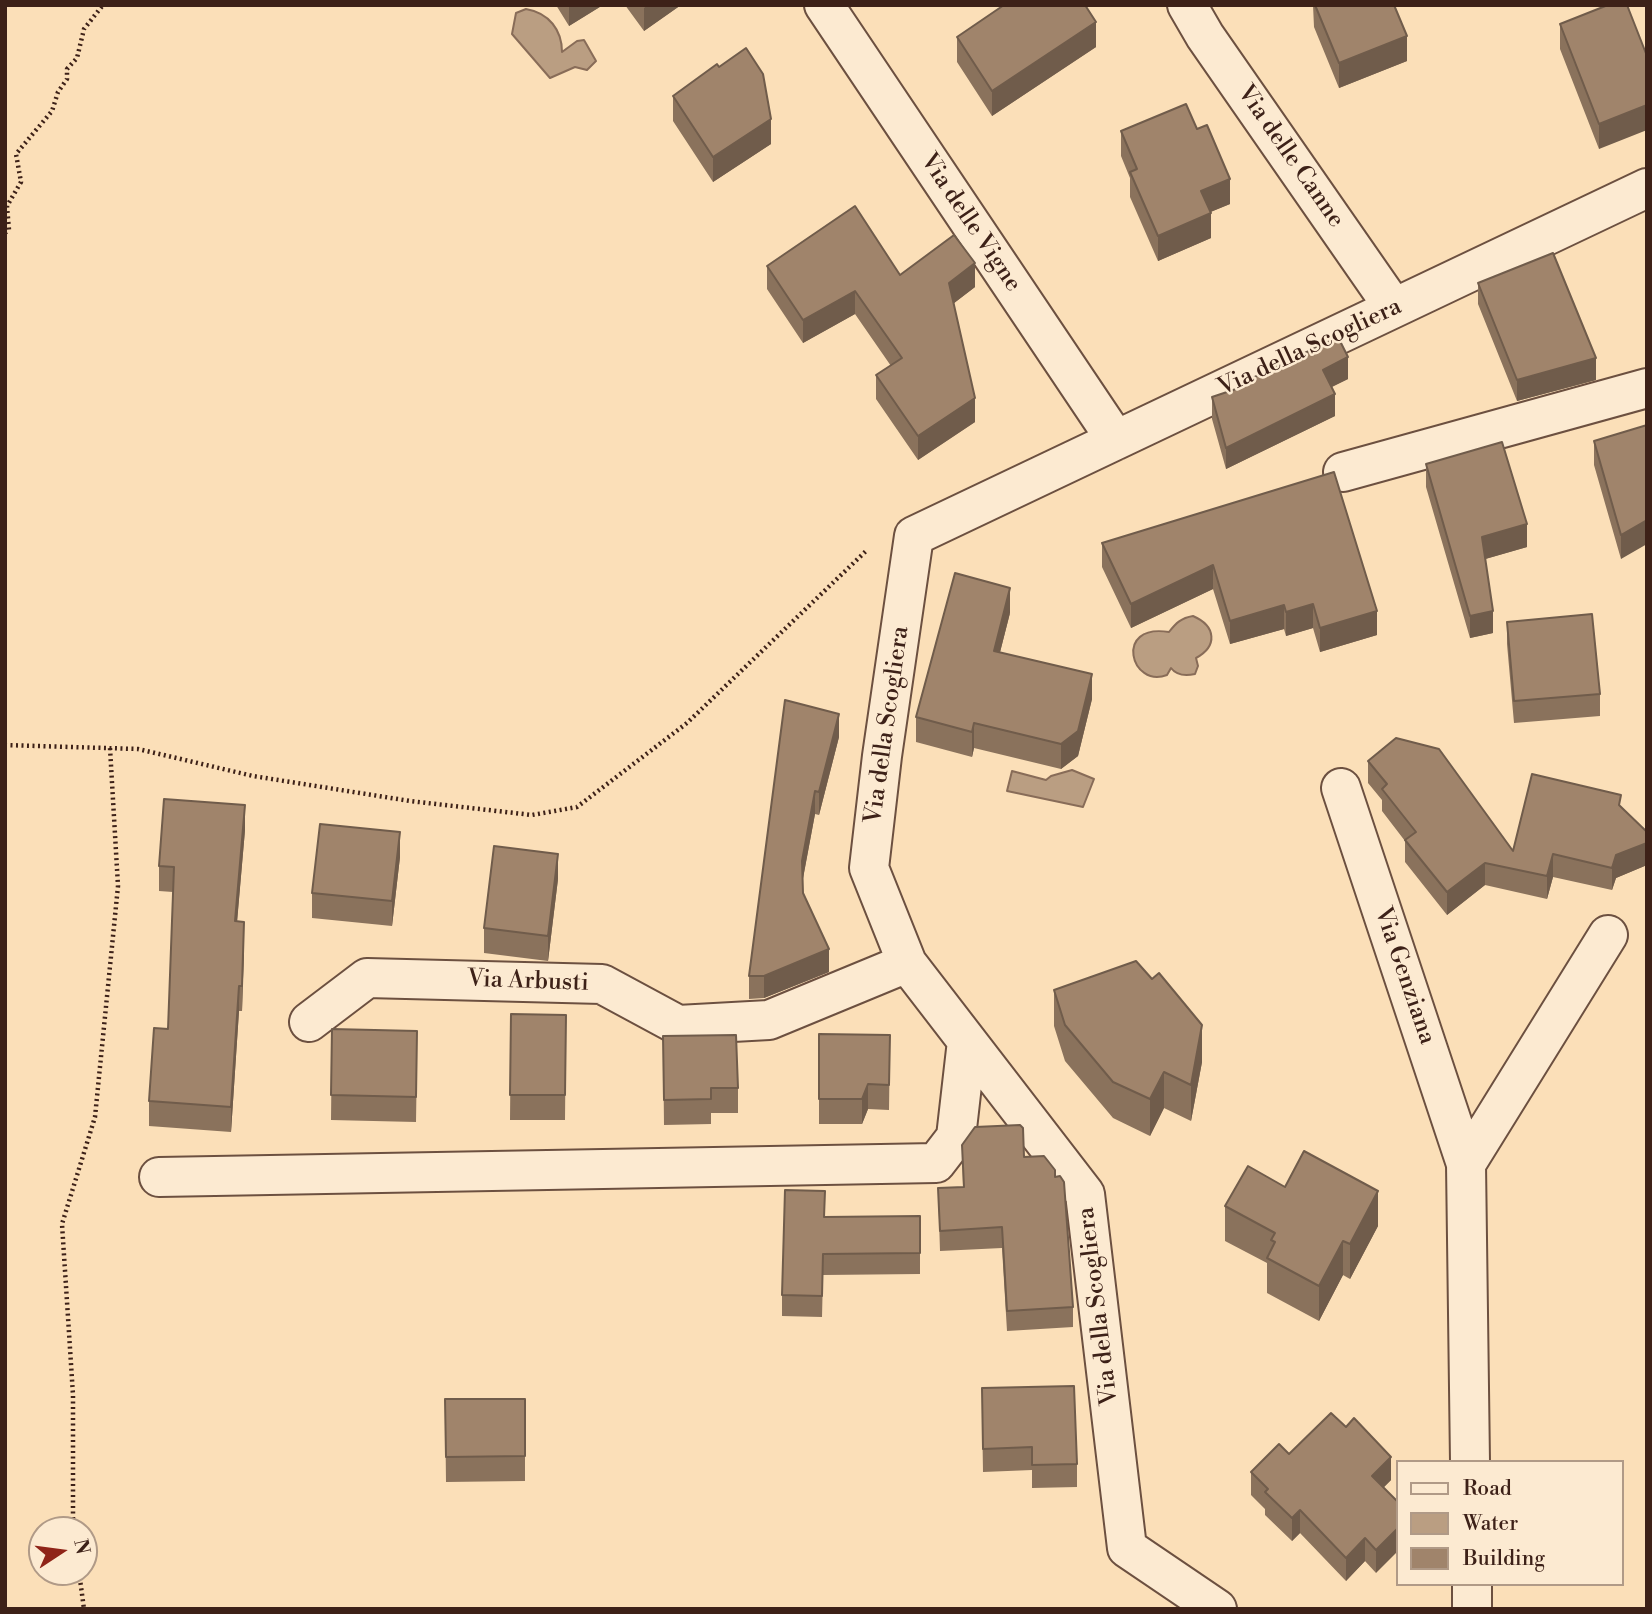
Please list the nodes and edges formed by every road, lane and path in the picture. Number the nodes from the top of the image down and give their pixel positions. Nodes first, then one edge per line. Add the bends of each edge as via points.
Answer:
1 (103, 5) edge
2 (824, 5) edge
3 (1187, 5) edge
4 (1647, 188) edge
5 (5, 233) edge
6 (1394, 308) junction
7 (1647, 388) edge
8 (1116, 440) junction
9 (1342, 472) dead end
10 (914, 536) junction
11 (5, 746) edge
12 (110, 748) junction
13 (1341, 788) dead end
14 (1608, 935) dead end
15 (907, 963) junction
16 (309, 1022) dead end
17 (967, 1041) junction
18 (1466, 1164) junction
19 (159, 1177) dead end
20 (1470, 1460) edge
21 (73, 1516) edge
22 (81, 1586) edge
23 (1472, 1586) edge
24 (84, 1609) edge
25 (1217, 1609) edge
26 (1472, 1609) edge

1 - 5 path via 84,29 77,58 66,69 52,111 16,154 21,182 7,206 9,230
2 - 8 street, Via delle Vigne
3 - 6 street, Via delle Canne
4 - 6 street, Via della Scogliera
6 - 8 street, Via della Scogliera
7 - 9 street
8 - 10 street, Via della Scogliera
10 - 12 path via 871,545 687,723 577,807 532,815 410,801 253,776 138,749
10 - 15 street, Via della Scogliera via 869,868
11 - 12 path
12 - 21 path via 118,886 96,1117 62,1224 73,1395
13 - 18 street, Via Genziana
14 - 18 street
15 - 16 street, Via Arbusti via 769,1020 678,1025 602,984 367,978
15 - 17 street, Via della Scogliera
17 - 19 street via 956,1137 936,1163
17 - 25 street, Via della Scogliera via 1085,1194 1127,1548
18 - 20 street, Via Genziana
22 - 24 path
23 - 26 street

